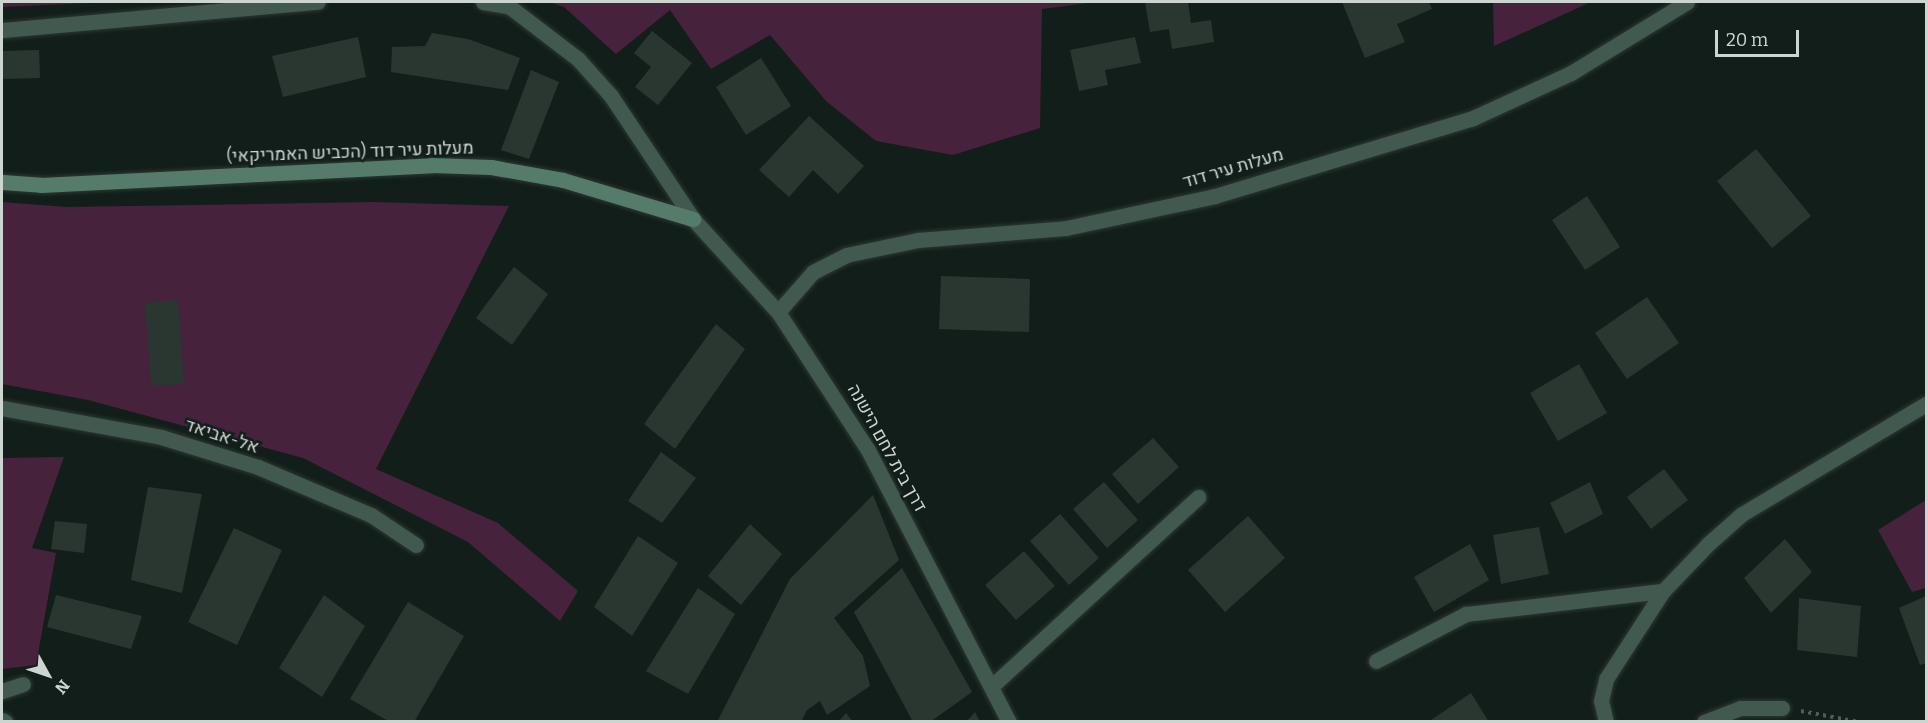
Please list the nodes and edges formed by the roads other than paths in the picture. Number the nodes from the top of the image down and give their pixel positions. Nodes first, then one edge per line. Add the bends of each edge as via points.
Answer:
1 (318, 2) edge
2 (483, 2) edge
3 (1687, 2) edge
4 (2, 30) edge
5 (2, 182) edge
6 (693, 219) junction
7 (778, 312) junction
8 (1926, 404) edge
9 (2, 408) edge
10 (1198, 497) dead end
11 (416, 545) dead end
12 (1663, 591) junction
13 (1377, 661) dead end
14 (23, 684) dead end
15 (992, 686) junction
16 (2, 691) edge
17 (1782, 708) road end
18 (2, 720) edge
19 (6, 722) edge
20 (1009, 722) edge
21 (1606, 722) edge
22 (1704, 722) edge

1 - 4 street
2 - 6 street, דרך בית לחם הישנה via 510,7 578,59 611,96
3 - 7 street, מעלות עיר דוד via 1571,73 1473,118 1215,196 1066,228 918,240 846,255 813,272
5 - 6 main road, מעלות עיר דוד (הכביש האמריקאי) via 41,185 432,165 490,167 573,182
6 - 7 street, דרך בית לחם הישנה
7 - 15 street, דרך בית לחם הישנה via 868,450
8 - 12 street via 1742,514
9 - 11 street, אל-אביאד via 162,437 258,467 371,515
10 - 15 street
12 - 13 street via 1466,614
12 - 21 street via 1606,679 1601,701
14 - 16 street
15 - 20 street, דרך בית לחם הישנה
17 - 22 street via 1740,708
18 - 19 street

